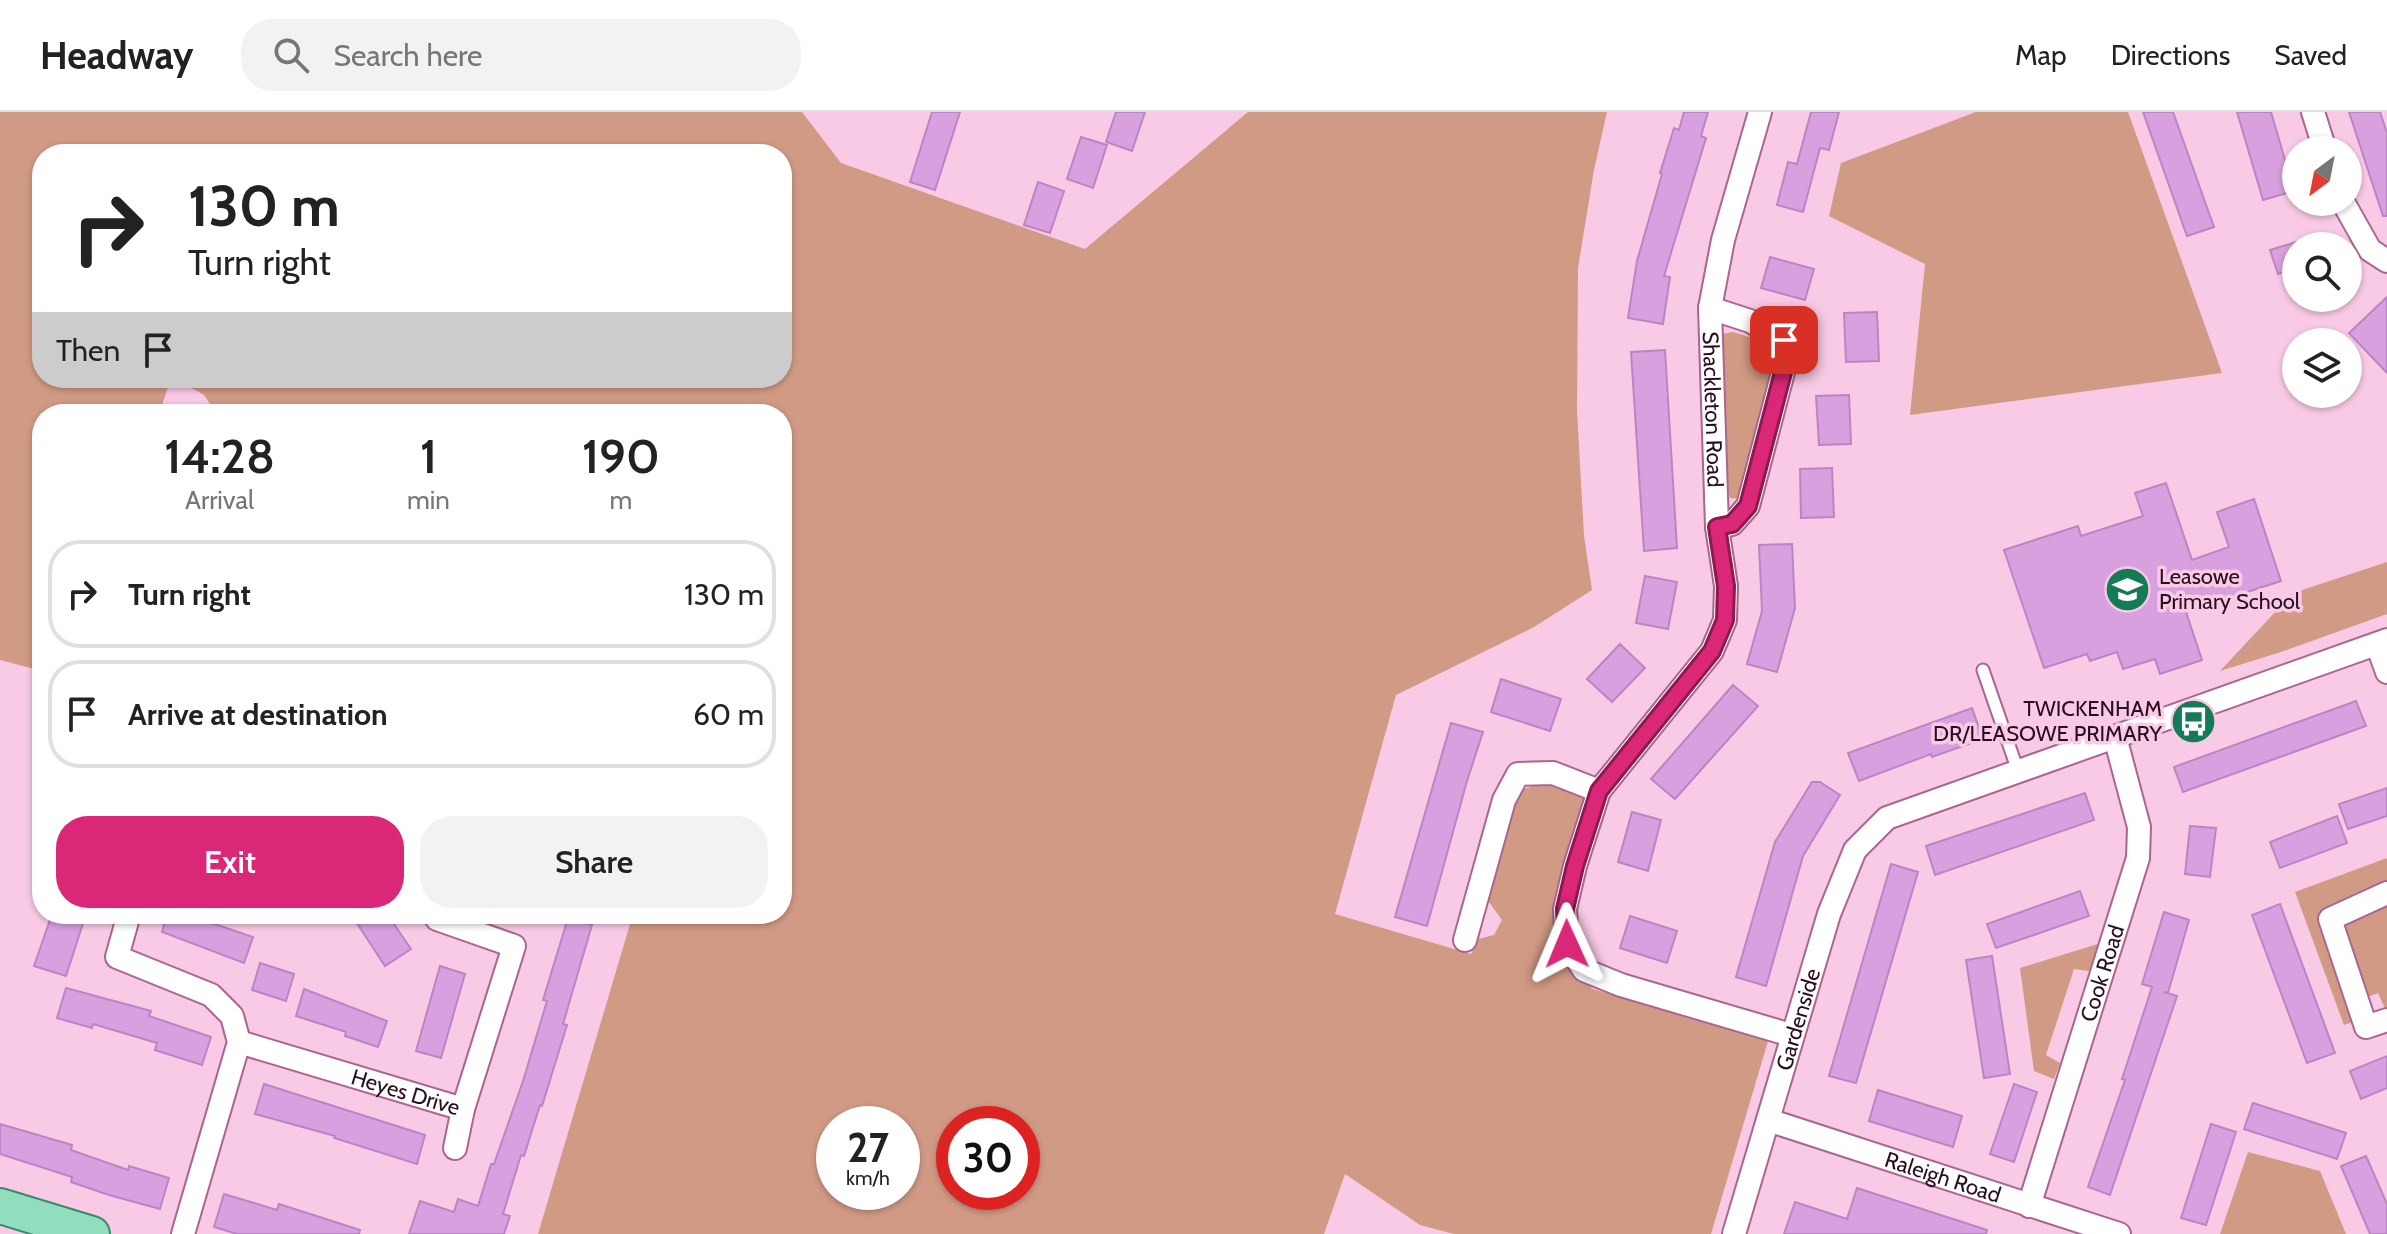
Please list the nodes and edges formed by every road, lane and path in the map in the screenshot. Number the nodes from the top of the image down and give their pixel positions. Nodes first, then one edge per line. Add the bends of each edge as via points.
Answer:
1 (1760, 112) edge
2 (2313, 112) edge
3 (2321, 136) edge
4 (2349, 216) edge
5 (2387, 261) edge
6 (1710, 308) junction
7 (1717, 527) junction
8 (2382, 642) edge
9 (1983, 670) dead end
10 (2387, 672) edge
11 (2115, 737) junction
12 (2018, 771) junction
13 (1599, 791) junction
14 (2387, 893) edge
15 (126, 924) edge
16 (451, 924) edge
17 (1465, 940) dead end
18 (2387, 1020) edge
19 (1791, 1035) junction
20 (239, 1042) junction
21 (463, 1109) junction
22 (1768, 1120) junction
23 (455, 1148) dead end
24 (0, 1206) edge
25 (2029, 1206) junction
26 (92, 1234) edge
27 (183, 1234) edge
28 (1734, 1234) edge
29 (2119, 1234) edge

1 - 6 street, Shackleton Road via 1723,240
2 - 3 street
4 - 5 street via 2370,250
6 - 7 street, Shackleton Road
6 - 7 street via 1784,340 1786,361 1748,506 1732,524
7 - 13 street, Shackleton Road via 1726,598 1725,620 1712,651
8 - 10 street
8 - 11 street
9 - 12 lane
11 - 12 street
11 - 25 street, Cook Road via 2139,827 2138,858
12 - 19 street, Gardenside via 1887,818 1855,850
13 - 17 street via 1553,773 1518,774 1504,800
13 - 19 street, Shackleton Road via 1565,909 1567,944 1584,970
14 - 18 street via 2330,919 2366,1027
15 - 20 street via 117,957 211,995 232,1016
16 - 21 street, Heyes Drive via 514,946
19 - 22 street, Gardenside
20 - 21 street, Heyes Drive
20 - 27 street
21 - 23 street
22 - 25 street, Raleigh Road
22 - 28 street, Gardenside
24 - 26 main road
25 - 29 street, Raleigh Road

